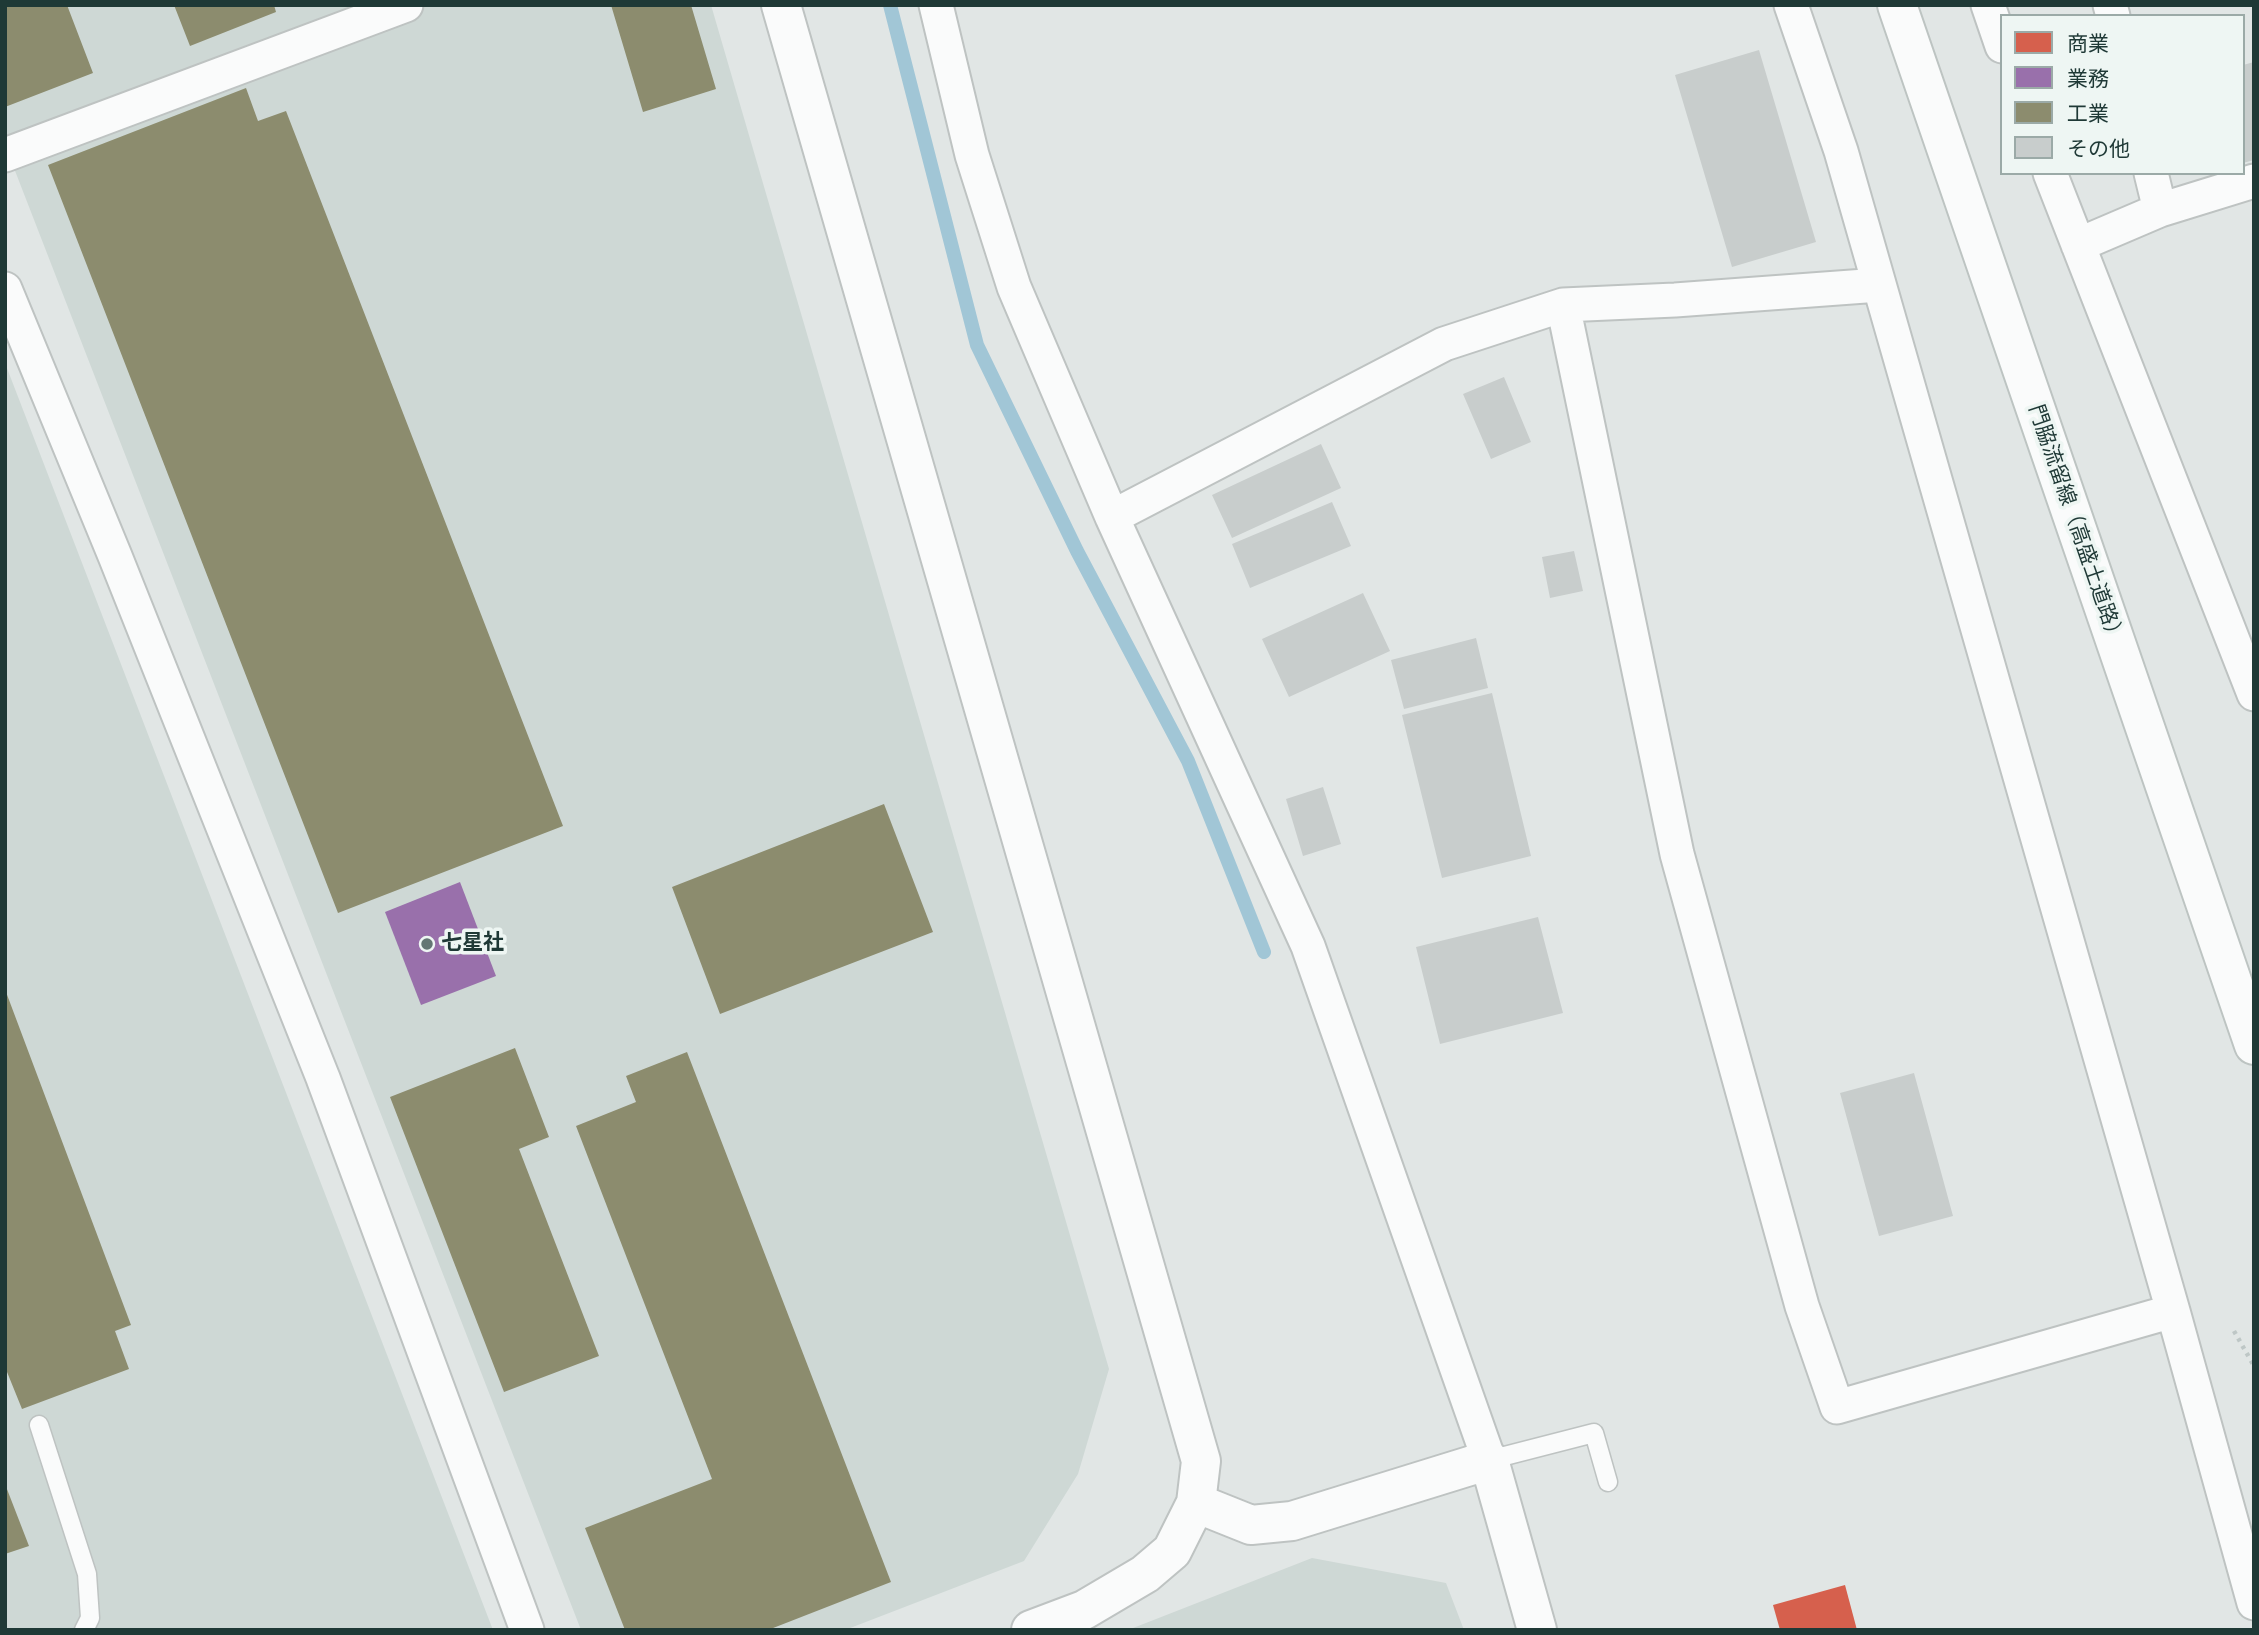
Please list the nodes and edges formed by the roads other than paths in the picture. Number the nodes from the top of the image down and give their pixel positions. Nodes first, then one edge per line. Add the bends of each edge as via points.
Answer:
1 (406, 5) edge
2 (781, 5) edge
3 (936, 5) edge
4 (1791, 5) edge
5 (1897, 5) edge
6 (1988, 5) edge
7 (2000, 40) edge
8 (5, 155) edge
9 (2051, 175) edge
10 (2151, 175) edge
11 (2254, 181) edge
12 (2160, 210) junction
13 (2078, 245) junction
14 (1880, 285) junction
15 (5, 289) edge
16 (1563, 305) junction
17 (1112, 517) junction
18 (2254, 694) edge
19 (2254, 1045) edge
20 (2173, 1311) junction
21 (39, 1425) dead end
22 (1489, 1460) junction
23 (1608, 1482) dead end
24 (1196, 1503) junction
25 (2254, 1603) edge
26 (84, 1630) edge
27 (527, 1630) edge
28 (1031, 1630) edge
29 (1537, 1630) edge

1 - 8 street
2 - 24 street via 1201,1461
3 - 17 street via 972,155 1014,287
4 - 14 street via 1842,151
5 - 19 street, 門脇流留線（高盛土道路）
6 - 7 street
9 - 13 street
10 - 12 street
11 - 12 street
12 - 13 street
13 - 18 street
14 - 16 street
14 - 20 street
15 - 27 street via 323,1078
16 - 17 street via 1444,344
16 - 20 street via 1676,854 1802,1306 1837,1407
17 - 22 street via 1308,946
20 - 25 street
21 - 26 lane via 87,1574 90,1618
22 - 23 lane via 1594,1433
22 - 24 street via 1292,1521 1251,1525
22 - 29 street
24 - 28 street via 1172,1551 1146,1574 1084,1610

